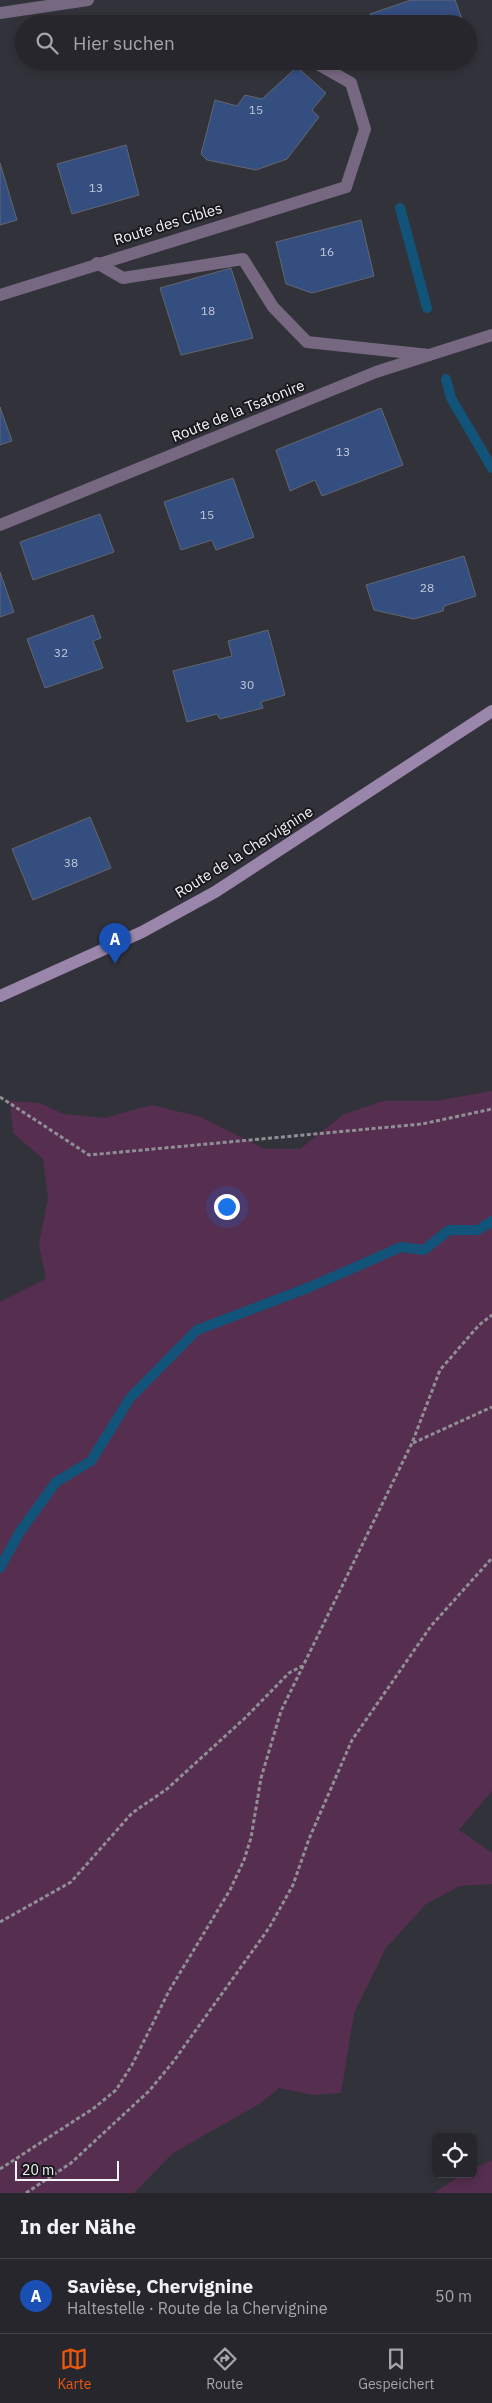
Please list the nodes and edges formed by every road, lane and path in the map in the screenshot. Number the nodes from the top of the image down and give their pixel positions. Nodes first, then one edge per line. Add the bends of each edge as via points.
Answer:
1 (88, 0) edge
2 (0, 13) edge
3 (328, 70) edge
4 (97, 263) junction
5 (0, 295) edge
6 (492, 335) edge
7 (429, 355) junction
8 (0, 525) edge
9 (492, 711) edge
10 (0, 996) edge
11 (0, 1097) edge
12 (492, 1109) edge
13 (492, 1315) edge
14 (492, 1408) edge
15 (412, 1443) junction
16 (492, 1558) edge
17 (302, 1666) junction
18 (0, 1922) edge
19 (0, 2169) edge
20 (26, 2193) edge

1 - 2 street
3 - 4 street, Route des Cibles via 351,83 365,129 346,187
4 - 5 street, Route des Cibles
4 - 7 street via 123,278 243,258 273,307 307,342
6 - 7 street, Route de la Tsatonire
7 - 8 street, Route de la Tsatonire via 376,372
9 - 10 street, Route de la Chervignine via 215,892 142,932
11 - 12 path via 89,1155 422,1124
13 - 15 path via 479,1325 440,1370
14 - 15 path
15 - 17 path
16 - 20 path via 431,1626 352,1740 293,1884 270,1928 173,2062 149,2091 71,2163
17 - 18 path via 289,1673 167,1789 132,1813 70,1882
17 - 19 path via 270,1744 244,1860 230,1890 169,1991 132,2065 116,2090 94,2108

